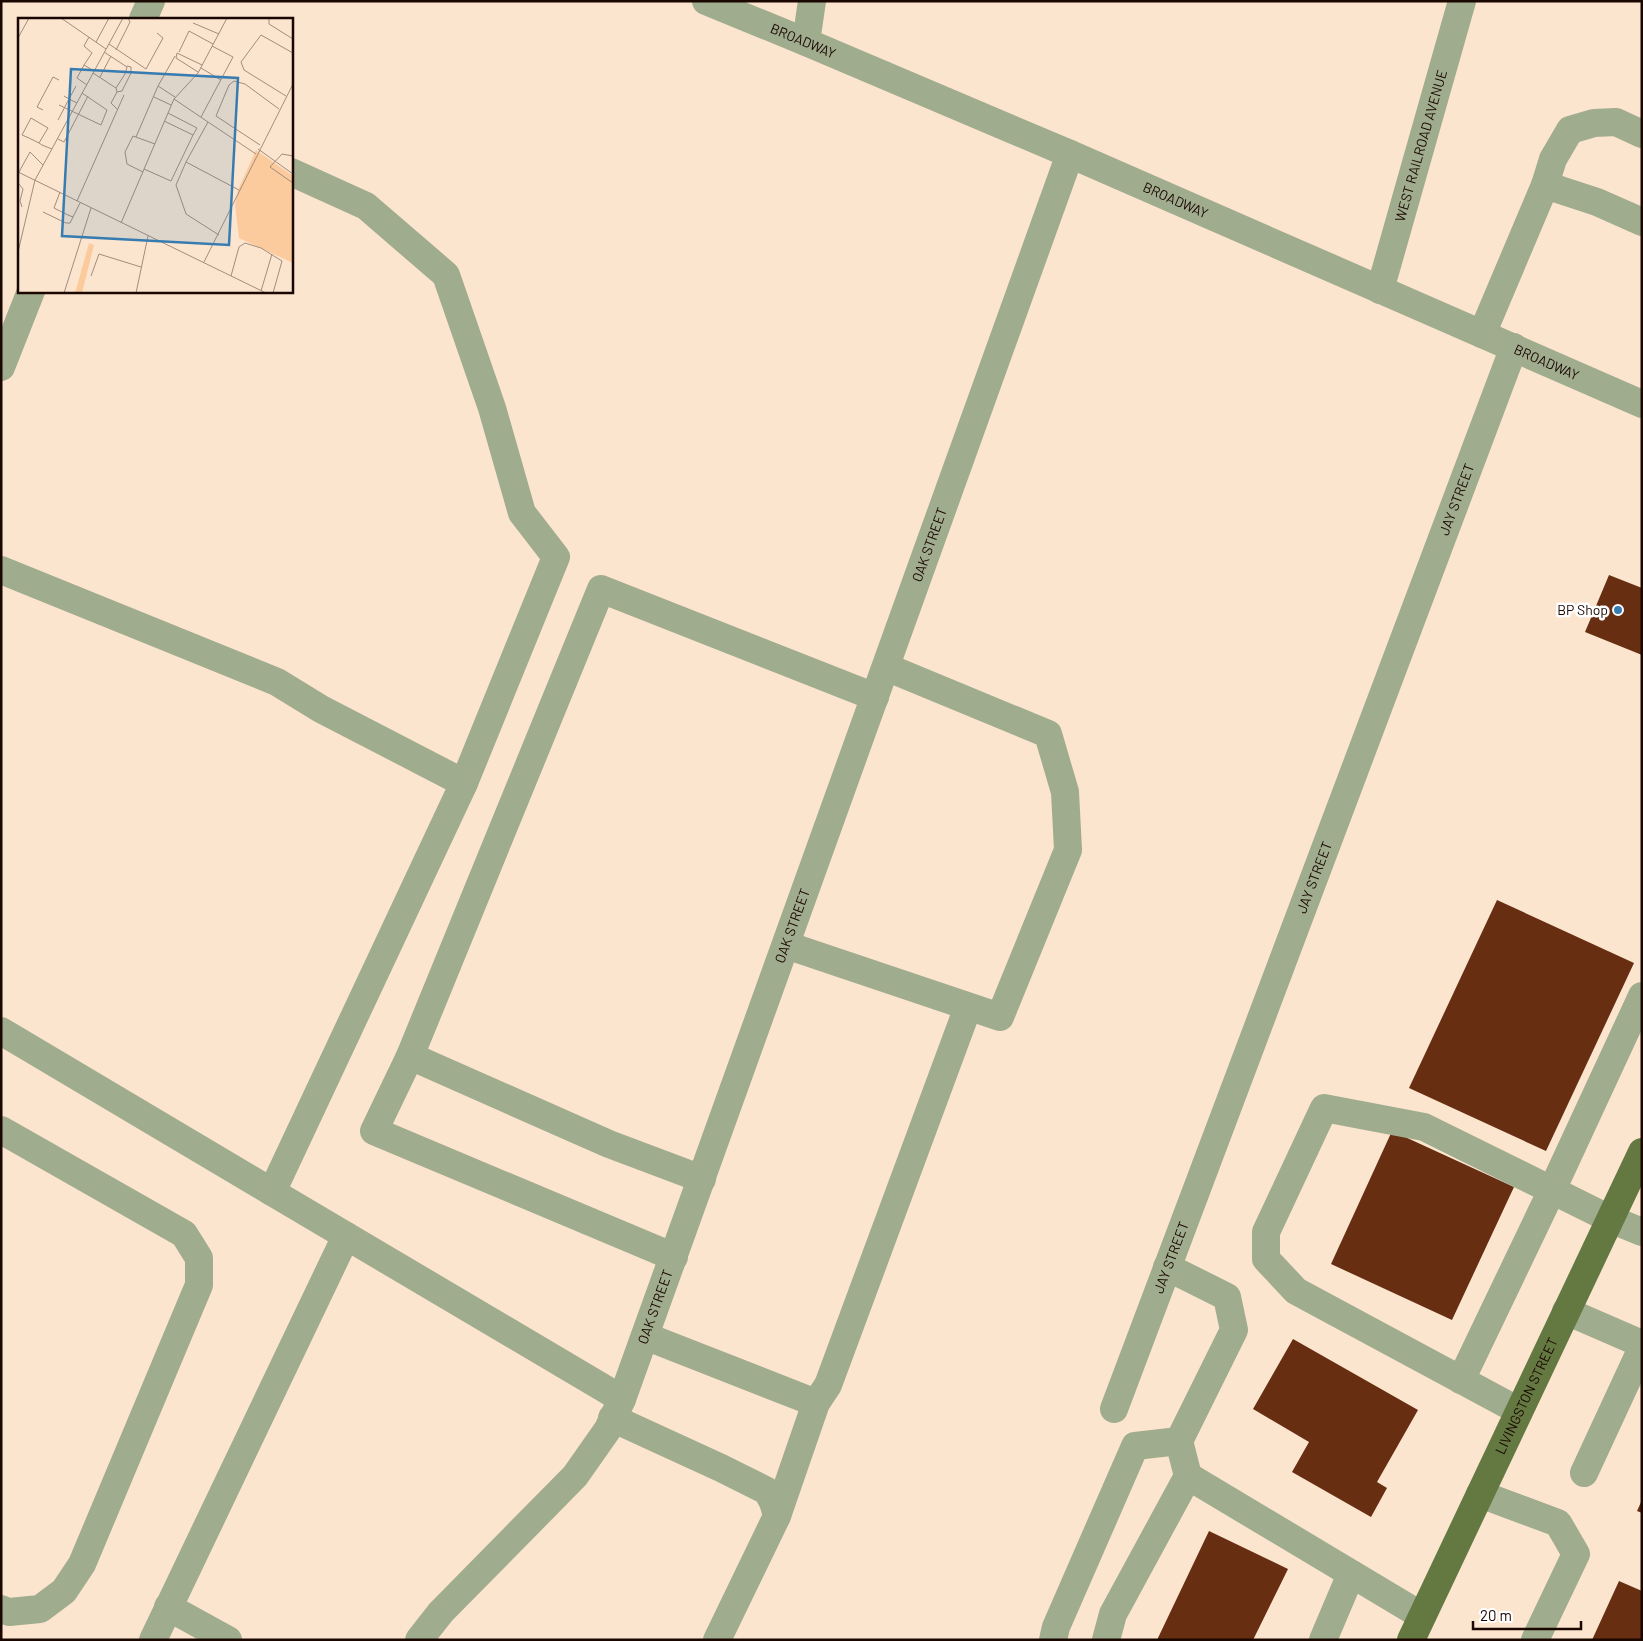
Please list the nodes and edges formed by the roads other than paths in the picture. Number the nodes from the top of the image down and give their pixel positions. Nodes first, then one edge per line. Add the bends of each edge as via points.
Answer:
1 (151, 1) edge
2 (706, 1) edge
3 (812, 1) edge
4 (1462, 1) edge
5 (143, 18) edge
6 (806, 42) junction
7 (1642, 134) edge
8 (1070, 154) junction
9 (292, 172) edge
10 (1545, 185) junction
11 (1642, 222) edge
12 (1380, 290) junction
13 (32, 292) edge
14 (1482, 334) junction
15 (1514, 347) junction
16 (1, 367) edge
17 (1642, 404) edge
18 (1, 570) edge
19 (886, 667) junction
20 (875, 697) junction
21 (464, 783) junction
22 (786, 945) junction
23 (1642, 996) edge
24 (968, 1007) junction
25 (1, 1030) edge
26 (410, 1056) junction
27 (1, 1130) edge
28 (1642, 1152) edge
29 (702, 1179) junction
30 (1552, 1190) junction
31 (272, 1192) junction
32 (1610, 1219) junction
33 (1642, 1232) edge
34 (346, 1236) junction
35 (674, 1257) junction
36 (1167, 1267) junction
37 (1566, 1311) junction
38 (645, 1336) junction
39 (1642, 1344) edge
40 (1642, 1348) edge
41 (1461, 1380) junction
42 (816, 1404) junction
43 (617, 1409) junction
44 (1114, 1409) dead end
45 (1519, 1411) junction
46 (1179, 1441) junction
47 (1584, 1473) dead end
48 (1188, 1476) junction
49 (1480, 1494) junction
50 (777, 1516) junction
51 (1351, 1574) junction
52 (168, 1607) junction
53 (1, 1609) edge
54 (1418, 1633) edge
55 (153, 1640) edge
56 (228, 1640) edge
57 (419, 1640) edge
58 (717, 1640) edge
59 (1053, 1640) edge
60 (1106, 1640) edge
61 (1322, 1640) edge
62 (1535, 1640) edge

1 - 5 street
2 - 6 street, BROADWAY
3 - 6 street
4 - 12 street, WEST RAILROAD AVENUE
6 - 8 street, BROADWAY
7 - 10 street via 1616,122 1594,123 1570,130 1553,158
8 - 12 street, BROADWAY
8 - 19 street, OAK STREET
9 - 21 street via 366,206 446,275 492,408 522,513 556,557
10 - 11 street via 1597,202
10 - 14 street
12 - 14 street, BROADWAY
13 - 16 street
14 - 15 street, BROADWAY
15 - 17 street, BROADWAY
15 - 36 street, JAY STREET
18 - 21 street via 277,682 321,710
19 - 20 street, OAK STREET
19 - 24 street via 1048,734 1065,792 1068,850 1000,1017
20 - 22 street, OAK STREET
20 - 26 street via 600,588
21 - 31 street
22 - 24 street
22 - 29 street, OAK STREET
23 - 30 street
24 - 42 street via 828,1385
25 - 31 street
26 - 29 street via 609,1144
26 - 35 street via 374,1131
27 - 53 street via 184,1234 199,1258 199,1285 82,1564 64,1591 40,1609 9,1612
28 - 32 main road, LIVINGSTON STREET
29 - 35 street, OAK STREET
30 - 32 street
30 - 41 street
30 - 41 street via 1424,1127 1324,1108 1266,1232 1266,1259 1296,1291
31 - 34 street
32 - 33 street
32 - 37 main road, LIVINGSTON STREET
34 - 43 street
34 - 52 street
35 - 38 street, OAK STREET
36 - 44 street, JAY STREET
36 - 46 street via 1227,1297 1234,1330
37 - 39 street
37 - 45 main road, LIVINGSTON STREET
38 - 42 street
38 - 43 street, OAK STREET
40 - 47 street
41 - 45 street
42 - 50 street
43 - 50 street via 766,1491
43 - 57 street, OAK STREET via 608,1429 575,1476 448,1605
45 - 49 main road, LIVINGSTON STREET
46 - 48 street
46 - 59 street via 1135,1446
48 - 51 street
48 - 60 street via 1113,1614
49 - 54 main road, LIVINGSTON STREET
49 - 62 street via 1558,1523 1576,1554
50 - 58 street
51 - 54 street
51 - 61 street
52 - 55 street
52 - 56 street

